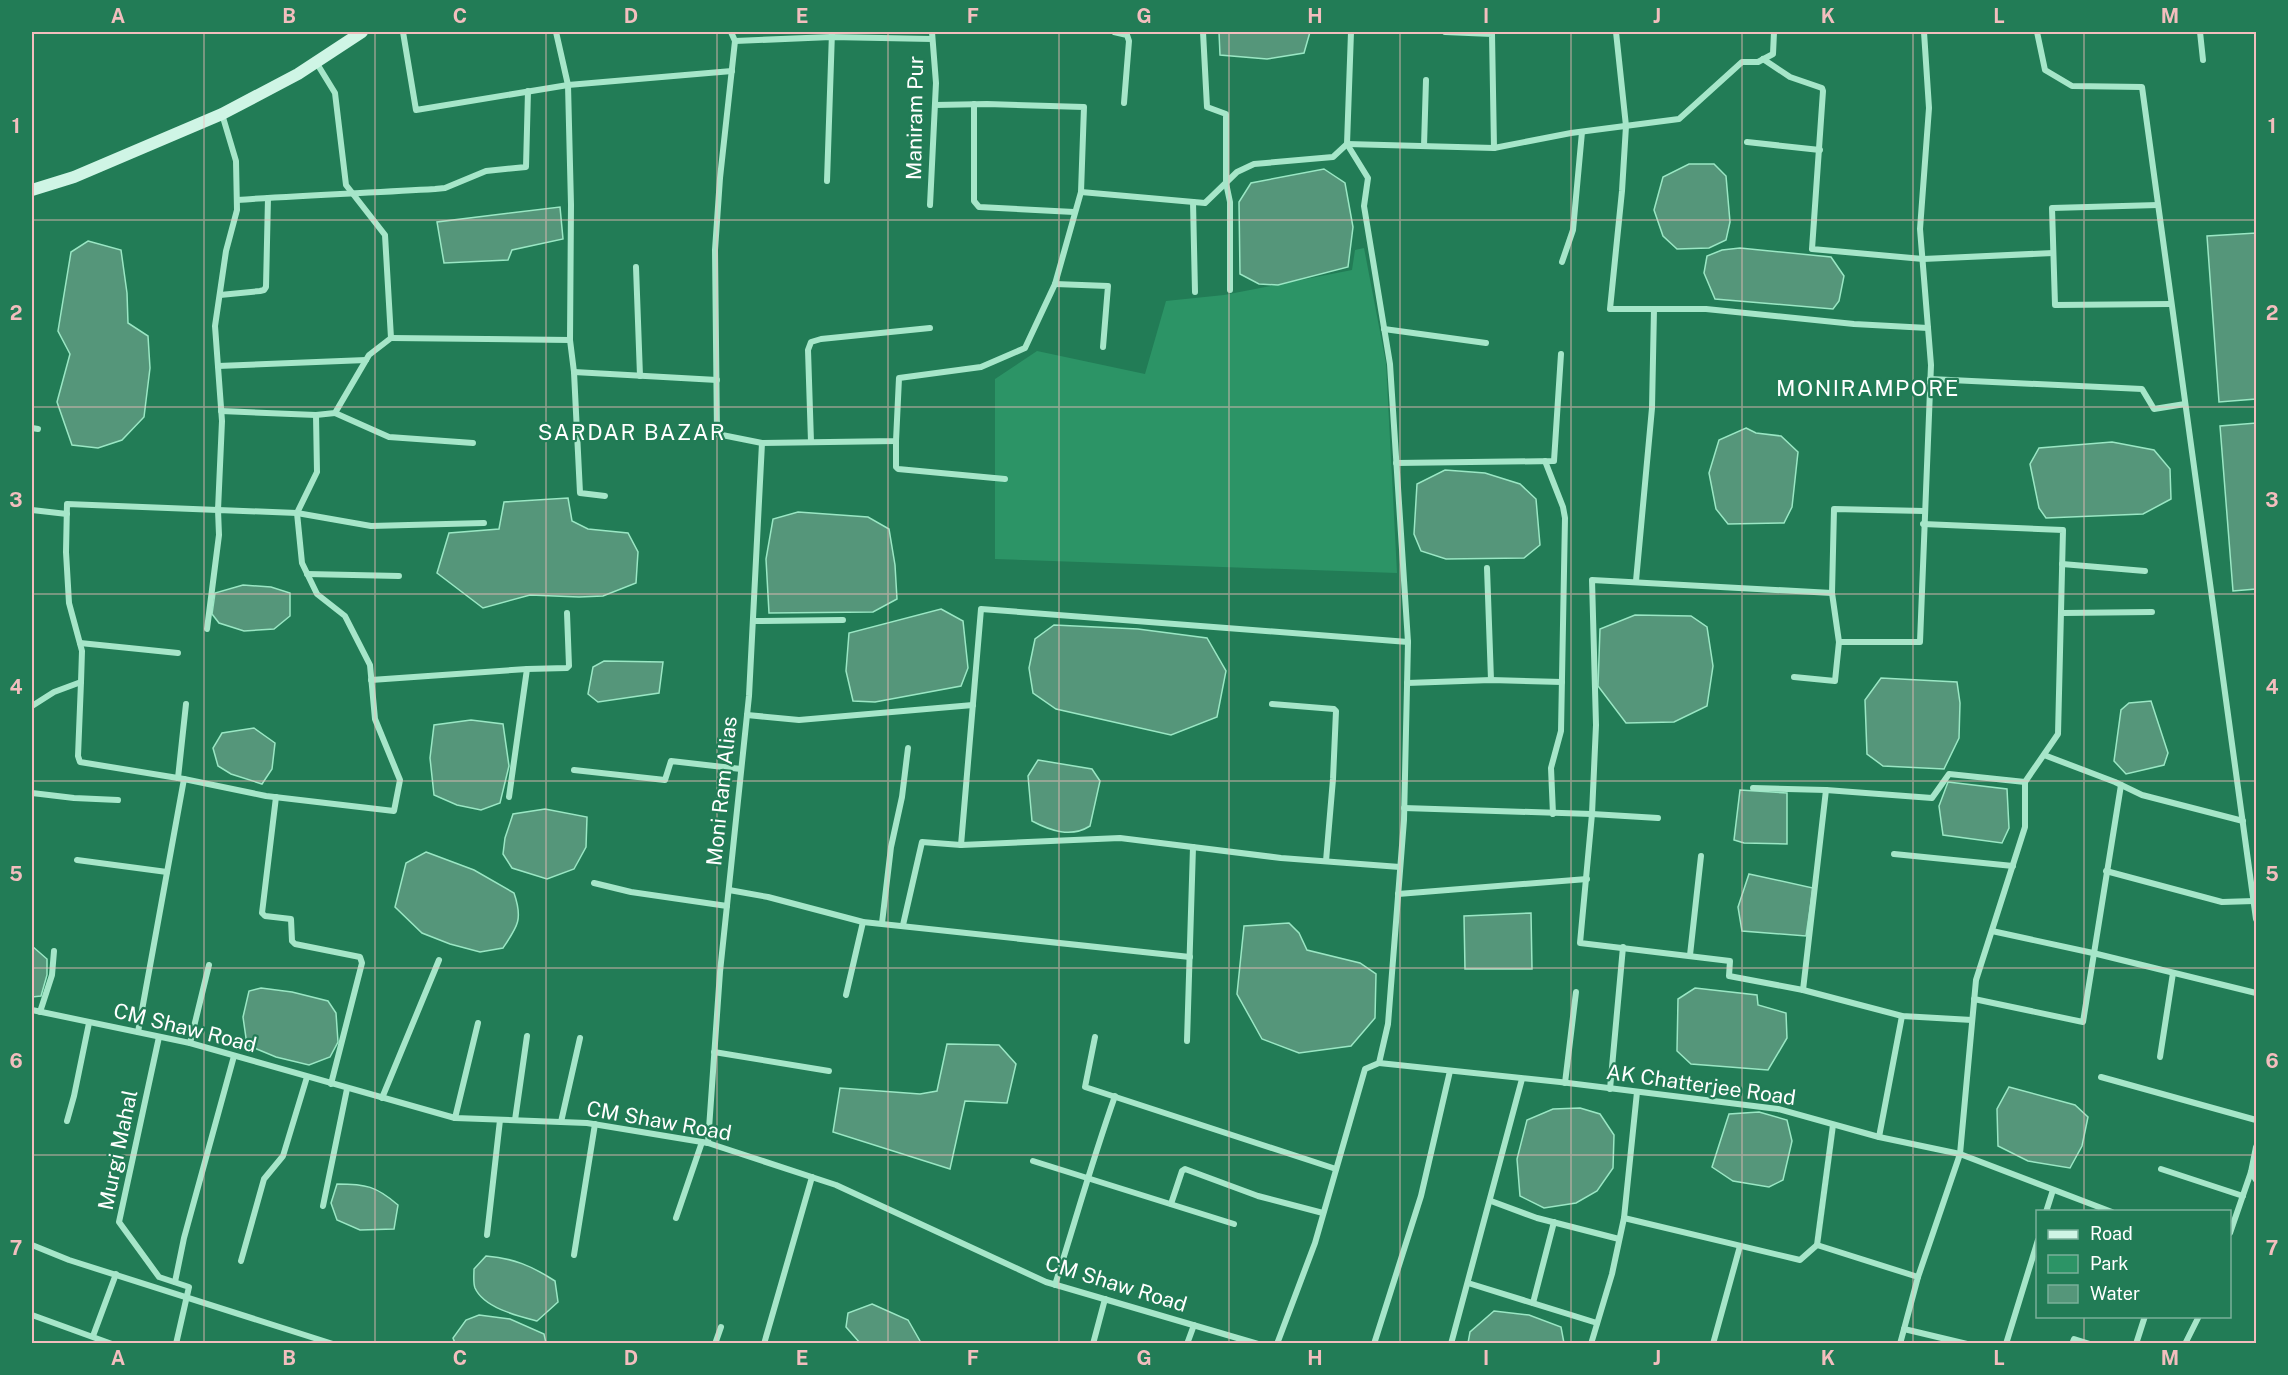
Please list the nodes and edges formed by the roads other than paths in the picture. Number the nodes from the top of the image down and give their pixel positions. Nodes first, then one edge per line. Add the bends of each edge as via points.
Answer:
1 (362, 32) edge
2 (403, 32) edge
3 (555, 32) edge
4 (731, 32) edge
5 (932, 32) edge
6 (1114, 32) edge
7 (1203, 32) edge
8 (1352, 32) edge
9 (1445, 32) edge
10 (1616, 32) edge
11 (1774, 32) edge
12 (1924, 32) edge
13 (2037, 32) edge
14 (2200, 32) edge
15 (831, 34) edge
16 (932, 39) junction
17 (735, 41) junction
18 (1763, 59) junction
19 (2203, 60) dead end
20 (316, 62) junction
21 (732, 71) junction
22 (1426, 80) dead end
23 (568, 85) junction
24 (528, 92) junction
25 (1124, 102) dead end
26 (974, 104) junction
27 (935, 105) junction
28 (222, 114) junction
29 (1626, 126) junction
30 (1582, 132) junction
31 (1747, 142) dead end
32 (1347, 144) junction
33 (1424, 146) junction
34 (1494, 148) junction
35 (1820, 150) junction
36 (827, 181) dead end
37 (1226, 183) junction
38 (32, 190) edge
39 (1081, 192) junction
40 (353, 194) junction
41 (268, 198) junction
42 (237, 200) junction
43 (1193, 202) junction
44 (930, 205) dead end
45 (2158, 205) junction
46 (1074, 212) junction
47 (2053, 253) junction
48 (1923, 259) junction
49 (1562, 262) dead end
50 (636, 267) dead end
51 (1055, 284) junction
52 (1230, 290) dead end
53 (1195, 292) dead end
54 (220, 295) junction
55 (2171, 304) junction
56 (1654, 309) junction
57 (930, 328) dead end
58 (1928, 328) junction
59 (1384, 329) junction
60 (391, 338) junction
61 (570, 340) junction
62 (1486, 343) dead end
63 (1103, 347) dead end
64 (1561, 354) dead end
65 (366, 360) junction
66 (218, 366) junction
67 (574, 372) junction
68 (640, 376) junction
69 (1930, 379) junction
70 (717, 380) junction
71 (2185, 404) junction
72 (221, 411) junction
73 (335, 413) junction
74 (316, 415) junction
75 (896, 441) junction
76 (762, 442) junction
77 (811, 442) junction
78 (473, 443) dead end
79 (1545, 461) junction
80 (1396, 463) junction
81 (1005, 478) dead end
82 (605, 495) dead end
83 (32, 510) edge
84 (218, 510) junction
85 (1924, 511) junction
86 (297, 513) junction
87 (67, 514) junction
88 (484, 523) dead end
89 (1923, 524) junction
90 (2062, 564) junction
91 (1487, 568) dead end
92 (2145, 571) dead end
93 (308, 574) junction
94 (399, 576) dead end
95 (1636, 581) junction
96 (1832, 593) junction
97 (2152, 612) dead end
98 (567, 613) dead end
99 (2062, 613) junction
100 (843, 620) dead end
101 (753, 621) junction
102 (207, 629) dead end
103 (1408, 642) junction
104 (1839, 642) junction
105 (80, 643) junction
106 (178, 652) dead end
107 (527, 669) junction
108 (1794, 677) dead end
109 (371, 680) junction
110 (1491, 680) junction
111 (81, 682) junction
112 (1562, 682) junction
113 (1407, 683) junction
114 (186, 704) dead end
115 (1272, 704) dead end
116 (973, 705) junction
117 (32, 706) edge
118 (747, 716) junction
119 (908, 748) dead end
120 (2044, 755) junction
121 (741, 769) junction
122 (574, 770) dead end
123 (181, 778) junction
124 (2025, 782) junction
125 (2121, 785) junction
126 (1753, 788) dead end
127 (1826, 790) junction
128 (32, 793) edge
129 (276, 797) junction
130 (509, 797) dead end
131 (118, 800) dead end
132 (1404, 808) junction
133 (1553, 814) junction
134 (1592, 814) junction
135 (1658, 818) dead end
136 (2243, 821) junction
137 (961, 845) junction
138 (1193, 847) junction
139 (1894, 854) dead end
140 (1701, 856) dead end
141 (77, 860) dead end
142 (1326, 861) junction
143 (2013, 866) junction
144 (1400, 867) junction
145 (2106, 870) junction
146 (167, 872) junction
147 (1587, 879) junction
148 (594, 883) dead end
149 (729, 890) junction
150 (1398, 894) junction
151 (2254, 901) junction
152 (727, 906) junction
153 (2256, 919) edge
154 (863, 922) junction
155 (882, 923) junction
156 (903, 925) junction
157 (1992, 931) junction
158 (1623, 947) junction
159 (54, 951) dead end
160 (2093, 953) junction
161 (1690, 955) junction
162 (1190, 957) junction
163 (439, 960) dead end
164 (209, 964) dead end
165 (2174, 973) junction
166 (1803, 990) junction
167 (1576, 992) dead end
168 (2256, 993) edge
169 (846, 995) dead end
170 (1974, 999) junction
171 (32, 1010) edge
172 (40, 1012) junction
173 (1902, 1016) junction
174 (1972, 1020) junction
175 (88, 1023) junction
176 (478, 1023) dead end
177 (138, 1032) junction
178 (527, 1036) dead end
179 (1095, 1036) dead end
180 (159, 1037) junction
181 (580, 1038) dead end
182 (1187, 1041) dead end
183 (190, 1043) junction
184 (714, 1052) junction
185 (234, 1056) junction
186 (2160, 1057) dead end
187 (1379, 1064) junction
188 (828, 1071) dead end
189 (1450, 1071) junction
190 (307, 1077) junction
191 (2101, 1077) dead end
192 (1522, 1078) junction
193 (1565, 1083) junction
194 (331, 1084) junction
195 (347, 1089) junction
196 (1610, 1089) junction
197 (1637, 1092) junction
198 (1115, 1096) junction
199 (382, 1098) junction
200 (455, 1118) junction
201 (500, 1120) junction
202 (515, 1120) junction
203 (2256, 1120) edge
204 (67, 1121) dead end
205 (561, 1122) junction
206 (595, 1124) junction
207 (1833, 1125) junction
208 (1879, 1137) junction
209 (705, 1142) junction
210 (2256, 1147) edge
211 (1960, 1154) junction
212 (1033, 1161) dead end
213 (1336, 1169) junction
214 (2161, 1169) dead end
215 (2251, 1172) junction
216 (812, 1177) junction
217 (1087, 1178) junction
218 (2256, 1180) edge
219 (2053, 1190) junction
220 (2242, 1196) junction
221 (1491, 1201) junction
222 (1171, 1204) junction
223 (323, 1206) dead end
224 (2047, 1210) edge
225 (2107, 1210) edge
226 (1323, 1213) junction
227 (676, 1218) dead end
228 (1624, 1218) junction
229 (1554, 1222) junction
230 (1234, 1224) dead end
231 (2231, 1227) edge
232 (487, 1235) dead end
233 (1619, 1239) junction
234 (32, 1245) edge
235 (1817, 1245) junction
236 (1740, 1246) junction
237 (2036, 1248) edge
238 (574, 1255) dead end
239 (241, 1261) dead end
240 (2034, 1264) edge
241 (116, 1274) junction
242 (1918, 1277) junction
243 (174, 1282) junction
244 (1468, 1283) junction
245 (1055, 1285) junction
246 (187, 1296) junction
247 (1105, 1299) junction
248 (1533, 1304) junction
249 (32, 1316) edge
250 (2145, 1318) edge
251 (2198, 1318) edge
252 (1597, 1323) junction
253 (1194, 1325) junction
254 (721, 1327) dead end
255 (1904, 1329) junction
256 (93, 1336) junction
257 (1245, 1342) edge
258 (109, 1343) edge
259 (176, 1344) edge
260 (333, 1344) edge
261 (715, 1344) edge
262 (764, 1344) edge
263 (1093, 1344) edge
264 (1187, 1344) edge
265 (1258, 1344) edge
266 (1277, 1344) edge
267 (1374, 1344) edge
268 (1451, 1344) edge
269 (1592, 1344) edge
270 (1713, 1344) edge
271 (1900, 1344) edge
272 (1967, 1344) edge
273 (2006, 1344) edge
274 (2072, 1344) edge
275 (2090, 1344) edge
276 (2136, 1344) edge
277 (2185, 1344) edge

1 - 20 street
2 - 24 street via 416,110
3 - 23 street
4 - 17 street
5 - 16 street, Maniram Pur
6 - 25 street via 1127,35 1129,42
7 - 37 street via 1207,107 1226,114
8 - 32 street
9 - 34 street via 1492,34
10 - 29 street
11 - 18 street via 1773,54
12 - 48 street via 1929,108 1920,229
13 - 45 street via 2045,70 2072,86 2142,87
14 - 19 street
15 - 16 street
15 - 17 street
15 - 36 street
16 - 27 street, Maniram Pur
17 - 21 street
18 - 29 street via 1742,62 1679,119
18 - 35 street via 1790,77 1822,88
20 - 28 street
20 - 40 street via 335,93 346,185
21 - 23 street
21 - 70 street via 716,250
22 - 33 street
23 - 24 street
23 - 61 street
24 - 40 street via 526,167 486,171 445,188
26 - 27 street
26 - 39 street via 1084,107
26 - 46 street via 976,205
27 - 44 street, Maniram Pur
28 - 38 street via 74,177
28 - 42 street via 236,161
29 - 30 street
29 - 56 street via 1610,309
30 - 34 street
30 - 49 street via 1573,230
31 - 35 street
32 - 33 street
32 - 37 street via 1333,157 1254,164
32 - 59 street via 1368,178 1364,206
33 - 34 street
35 - 48 street via 1812,249
37 - 43 street via 1204,203
37 - 52 street via 1230,202
39 - 43 street
39 - 46 street
40 - 41 street
40 - 60 street via 385,235
41 - 42 street
41 - 54 street via 266,286 260,291
42 - 54 street
43 - 53 street
45 - 47 street via 2052,208
45 - 55 street
46 - 51 street
47 - 48 street
47 - 55 street via 2055,305
48 - 58 street
50 - 68 street
51 - 63 street via 1108,286
51 - 75 street via 1025,348 981,367 899,378
54 - 66 street via 215,327
55 - 71 street
56 - 58 street via 1706,309
56 - 95 street via 1652,408
57 - 77 street via 811,342
58 - 69 street
59 - 62 street
59 - 80 street
60 - 61 street
60 - 65 street
61 - 67 street
64 - 79 street via 1554,461
65 - 66 street
65 - 73 street
66 - 72 street
67 - 68 street
67 - 82 street via 580,493
68 - 70 street
69 - 71 street via 2142,389 2154,409
69 - 85 street
70 - 76 street via 717,434
71 - 136 street
72 - 74 street
72 - 84 street
73 - 74 street
73 - 78 street via 389,437
74 - 86 street via 317,472
75 - 77 street
75 - 81 street via 898,469
76 - 77 street
76 - 101 street, Moni Ram Alias
79 - 80 street
79 - 112 street via 1565,518
80 - 103 street
83 - 87 street
84 - 86 street
84 - 87 street via 67,504
84 - 102 street via 219,536
85 - 89 street
85 - 96 street via 1834,509
86 - 88 street via 371,526
86 - 93 street via 302,563
87 - 105 street via 69,603
89 - 90 street via 2063,530
89 - 104 street via 1920,642
90 - 92 street
90 - 99 street
91 - 110 street
93 - 94 street
93 - 109 street via 317,594 345,616 370,665
95 - 96 street
95 - 134 street via 1592,580 1596,725
96 - 104 street
97 - 99 street
98 - 107 street via 569,666
99 - 120 street via 2058,734
100 - 101 street
101 - 118 street, Moni Ram Alias
103 - 113 street
103 - 116 street via 981,609
104 - 108 street via 1835,681
105 - 106 street
105 - 111 street
107 - 109 street
107 - 130 street
109 - 129 street via 375,719 400,780 394,811
110 - 112 street
110 - 113 street
111 - 117 street
111 - 123 street via 80,762
112 - 133 street via 1561,731 1551,768
113 - 132 street
114 - 123 street
115 - 142 street via 1336,711
116 - 118 street via 799,720
116 - 137 street
118 - 121 street, Moni Ram Alias
119 - 155 street
120 - 124 street
120 - 125 street
121 - 122 street via 670,760 665,780
121 - 149 street, Moni Ram Alias
123 - 129 street
123 - 146 street
124 - 127 street via 1949,774 1932,798
124 - 143 street via 2025,827
125 - 136 street via 2142,795
125 - 145 street
126 - 127 street
127 - 166 street
128 - 131 street
129 - 194 street via 262,913 291,919 295,944 360,957 362,963
132 - 133 street
132 - 144 street
133 - 134 street
134 - 135 street
134 - 147 street
136 - 151 street
137 - 138 street via 1120,838
137 - 156 street via 922,842
138 - 142 street
138 - 162 street
139 - 143 street
140 - 161 street
141 - 146 street
142 - 144 street
143 - 157 street
144 - 150 street
145 - 151 street via 2222,902
145 - 160 street
146 - 177 street
147 - 150 street
147 - 158 street via 1580,943
148 - 152 street
149 - 152 street, Moni Ram Alias
149 - 154 street
150 - 187 street via 1388,1024
151 - 153 street
152 - 184 street, Moni Ram Alias
154 - 155 street
154 - 169 street
155 - 156 street
156 - 162 street
157 - 160 street
157 - 170 street
158 - 161 street
158 - 196 street
159 - 172 street via 52,975
160 - 165 street
160 - 170 street via 2083,1022
161 - 166 street via 1730,961 1729,976
162 - 182 street
163 - 199 street
164 - 183 street
165 - 168 street
165 - 186 street
166 - 173 street
167 - 193 street
170 - 174 street
171 - 172 street, CM Shaw Road
172 - 175 street, CM Shaw Road
173 - 174 street
173 - 208 street
174 - 211 street
175 - 177 street, CM Shaw Road
175 - 204 street
176 - 200 street
177 - 180 street, CM Shaw Road
178 - 202 street
179 - 198 street via 1084,1088
180 - 183 street, CM Shaw Road
180 - 243 street, Murgi Mahal via 119,1222 159,1276
181 - 205 street
183 - 185 street, CM Shaw Road
184 - 188 street
184 - 209 street, Moni Ram Alias
185 - 190 street, CM Shaw Road
185 - 243 street
187 - 189 street, AK Chatterjee Road
187 - 213 street via 1365,1069
189 - 192 street, AK Chatterjee Road
189 - 267 street via 1421,1196
190 - 194 street, CM Shaw Road
190 - 239 street via 283,1156 264,1179
191 - 203 street
192 - 193 street, AK Chatterjee Road
192 - 221 street
193 - 196 street, AK Chatterjee Road
194 - 195 street, CM Shaw Road
195 - 199 street, CM Shaw Road
195 - 223 street
196 - 197 street, AK Chatterjee Road
197 - 207 street, AK Chatterjee Road via 1778,1110
197 - 228 street
198 - 213 street
198 - 217 street
199 - 200 street, CM Shaw Road
200 - 201 street, CM Shaw Road
201 - 202 street, CM Shaw Road
201 - 232 street
202 - 205 street, CM Shaw Road
205 - 206 street, CM Shaw Road
206 - 209 street, CM Shaw Road
206 - 238 street
207 - 208 street, AK Chatterjee Road
207 - 235 street
208 - 211 street, AK Chatterjee Road
209 - 216 street, CM Shaw Road
209 - 227 street, Moni Ram Alias
210 - 215 street
211 - 219 street, AK Chatterjee Road
211 - 242 street
212 - 217 street
213 - 226 street
214 - 220 street
215 - 218 street
215 - 220 street
216 - 245 street, CM Shaw Road
216 - 262 street
217 - 222 street
217 - 245 street
219 - 224 street
219 - 225 street, AK Chatterjee Road
220 - 231 street
221 - 229 street
221 - 244 street
222 - 226 street via 1185,1169 1257,1196
222 - 230 street
226 - 266 street
228 - 233 street
228 - 236 street
229 - 233 street
229 - 248 street
233 - 252 street
234 - 241 street
235 - 236 street via 1800,1260
235 - 242 street
236 - 270 street
237 - 240 street
240 - 273 street
241 - 246 street
241 - 256 street
242 - 255 street
243 - 246 street, Murgi Mahal via 189,1287
244 - 248 street
244 - 268 street
245 - 247 street, CM Shaw Road
246 - 259 street
246 - 260 street
247 - 253 street, CM Shaw Road
247 - 263 street
248 - 252 street
249 - 256 street
250 - 276 street
251 - 277 street
252 - 269 street
253 - 257 street, CM Shaw Road
253 - 264 street
254 - 261 street
255 - 271 street
255 - 272 street
256 - 258 street
257 - 265 street, CM Shaw Road
274 - 275 street via 2074,1339

